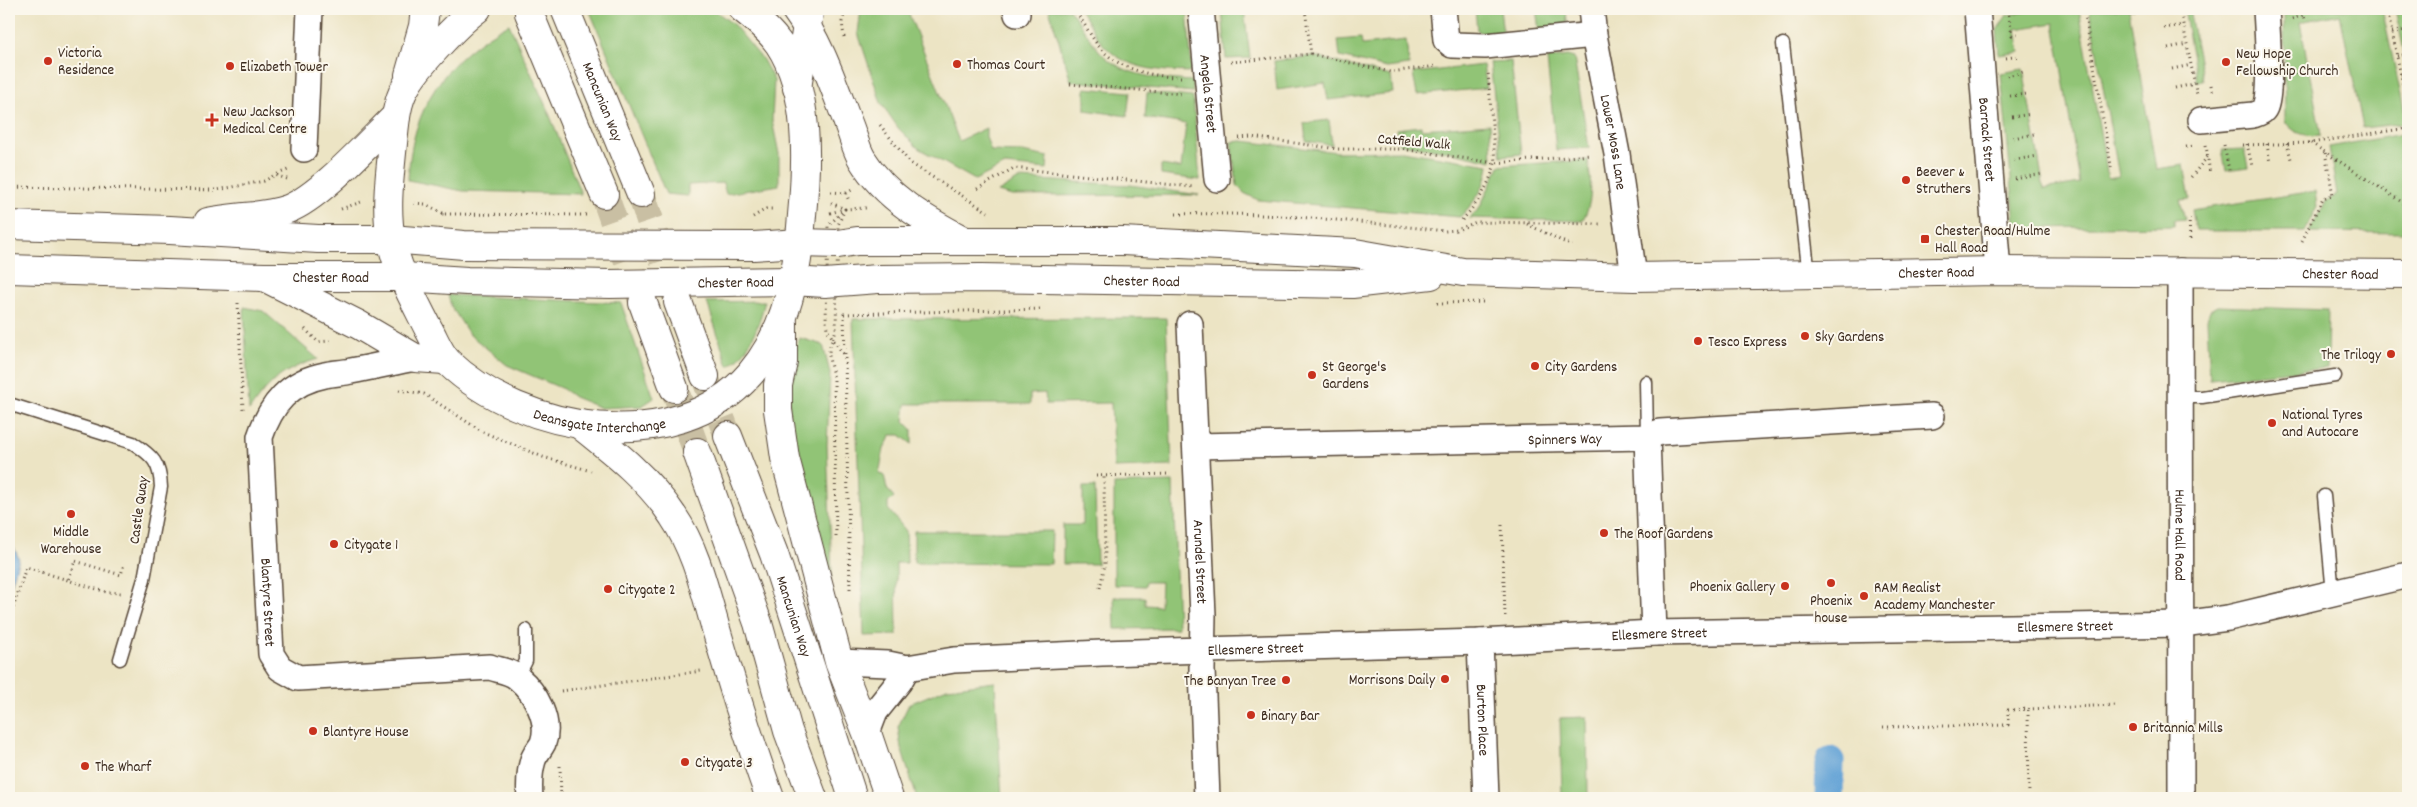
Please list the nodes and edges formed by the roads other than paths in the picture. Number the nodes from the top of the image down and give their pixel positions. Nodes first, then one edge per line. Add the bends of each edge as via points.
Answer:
1 (310, 9) edge
2 (425, 9) edge
3 (477, 9) edge
4 (565, 9) edge
5 (742, 9) edge
6 (1201, 9) edge
7 (1443, 9) edge
8 (1591, 9) edge
9 (1977, 9) edge
10 (2266, 9) edge
11 (529, 13) dead end
12 (804, 14) edge
13 (1594, 35) junction
14 (1783, 44) dead end
15 (404, 88) junction
16 (796, 88) junction
17 (396, 116) junction
18 (2201, 120) road end
19 (304, 149) dead end
20 (1207, 183) road end
21 (604, 194) tunnel mouth
22 (641, 194) tunnel mouth
23 (9, 225) edge
24 (170, 230) junction
25 (391, 239) junction
26 (966, 242) junction
27 (800, 243) junction
28 (9, 269) edge
29 (1998, 271) junction
30 (2180, 271) junction
31 (1463, 272) junction
32 (2408, 274) edge
33 (1809, 276) junction
34 (264, 277) junction
35 (404, 277) junction
36 (1634, 277) junction
37 (792, 281) junction
38 (678, 302) tunnel mouth
39 (643, 303) tunnel mouth
40 (783, 319) junction
41 (1190, 324) dead end
42 (415, 358) junction
43 (445, 360) junction
44 (705, 376) tunnel mouth
45 (2335, 376) dead end
46 (1646, 382) dead end
47 (674, 388) tunnel mouth
48 (2180, 397) junction
49 (9, 404) edge
50 (1932, 416) dead end
51 (579, 424) junction
52 (728, 436) tunnel mouth
53 (1647, 437) junction
54 (1196, 446) junction
55 (697, 452) tunnel mouth
56 (2324, 496) dead end
57 (2408, 575) edge
58 (2334, 594) junction
59 (2182, 624) junction
60 (526, 630) dead end
61 (1654, 634) junction
62 (1480, 642) junction
63 (1201, 649) junction
64 (120, 659) dead end
65 (839, 662) junction
66 (907, 668) junction
67 (518, 677) junction
68 (867, 733) junction
69 (530, 798) edge
70 (770, 798) edge
71 (813, 798) edge
72 (853, 798) edge
73 (889, 798) edge
74 (1207, 798) edge
75 (1486, 798) edge
76 (2181, 798) edge

1 - 19 street
2 - 15 main road
3 - 15 main road, Deansgate Interchange via 456,28
4 - 22 main road, Mancunian Way
5 - 16 main road, Deansgate Interchange via 780,45
6 - 20 street, Angela Street via 1213,78
7 - 13 street via 1446,40 1452,45 1485,46
8 - 13 street, Lower Moss Lane
9 - 29 street, Barrack Street
10 - 18 street via 2266,106 2262,112
11 - 21 main road
12 - 16 main road
12 - 26 main road via 862,158 894,196 912,211
13 - 36 street, Lower Moss Lane via 1618,154
14 - 33 lane
15 - 17 main road, Deansgate Interchange
16 - 27 main road, Deansgate Interchange via 806,153
17 - 24 main road via 327,181 290,208 266,215 220,219
17 - 25 main road, Deansgate Interchange via 389,200
23 - 24 main road, Chester Road
24 - 25 main road, Chester Road via 308,239
25 - 27 main road, Chester Road via 474,245 753,246
25 - 35 main road, Deansgate Interchange
26 - 27 main road, Chester Road
26 - 31 main road, Chester Road via 1122,241 1355,253
27 - 37 main road, Deansgate Interchange
28 - 34 main road, Chester Road
29 - 30 main road, Chester Road
29 - 33 main road, Chester Road
30 - 32 main road, Chester Road
30 - 48 street, Hulme Hall Road
31 - 36 main road, Chester Road
31 - 37 main road, Chester Road via 1352,284 981,278 825,283
33 - 36 main road, Chester Road
34 - 35 main road, Chester Road
34 - 42 main road via 359,325
35 - 37 main road, Chester Road via 610,284
35 - 43 main road, Deansgate Interchange
37 - 40 main road, Deansgate Interchange
38 - 44 main road
39 - 47 main road
40 - 51 main road, Deansgate Interchange via 752,372 735,391 703,410 660,424 623,427
40 - 65 main road via 783,362 778,385 780,434
41 - 54 street, Arundel Street
42 - 43 main road
42 - 67 street, Blantyre Street via 302,382 287,390 266,420 260,437 270,654 280,668 298,678 490,667
43 - 51 main road, Deansgate Interchange via 470,380 506,401 551,418
45 - 48 lane via 2202,397
46 - 53 lane
48 - 59 street, Hulme Hall Road
49 - 64 lane, Castle Quay via 133,444 151,455 160,472 161,487 144,579
50 - 53 street, Spinners Way via 1660,432
51 - 70 main road via 653,489 674,516 690,548
52 - 72 main road, Mancunian Way via 774,554
53 - 54 street, Spinners Way
53 - 61 street
54 - 63 street, Arundel Street via 1203,615
55 - 71 main road via 758,624 788,731
56 - 58 lane
57 - 58 street, Ellesmere Street
58 - 59 street, Ellesmere Street via 2228,618
59 - 61 street, Ellesmere Street
59 - 76 street, Hulme Hall Road
60 - 67 lane via 526,661
61 - 62 street, Ellesmere Street
62 - 63 street, Ellesmere Street
62 - 75 street, Burton Place
63 - 66 street, Ellesmere Street via 954,660
63 - 74 street, Arundel Street
65 - 66 street, Ellesmere Street
65 - 68 main road
66 - 68 street via 875,712
67 - 69 street via 542,712 546,727 529,781
68 - 73 main road

